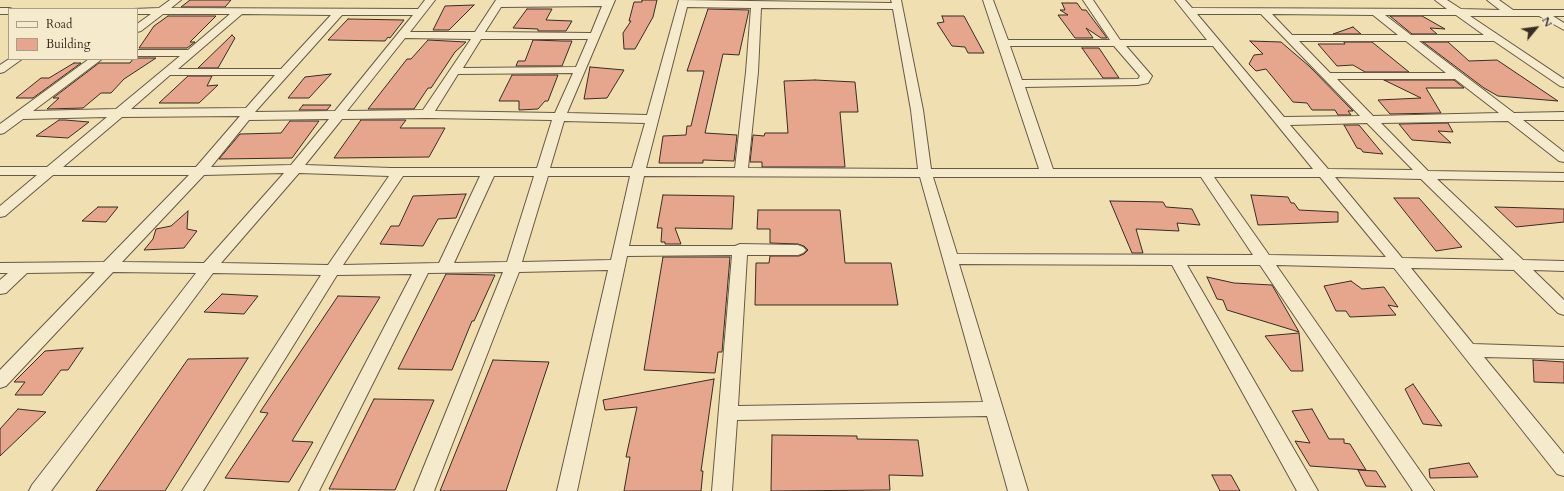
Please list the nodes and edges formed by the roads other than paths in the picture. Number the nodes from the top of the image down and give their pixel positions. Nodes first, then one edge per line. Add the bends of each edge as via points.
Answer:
1 (176, 0) edge
2 (266, 0) edge
3 (988, 0) edge
4 (1088, 0) edge
5 (1180, 0) edge
6 (1216, 0) edge
7 (1440, 0) edge
8 (1492, 0) edge
9 (500, 2) edge
10 (609, 2) edge
11 (684, 2) edge
12 (897, 3) edge
13 (756, 4) junction
14 (426, 6) edge
15 (138, 11) edge
16 (161, 11) junction
17 (1188, 11) junction
18 (239, 12) junction
19 (254, 12) junction
20 (338, 12) junction
21 (1227, 12) junction
22 (1264, 12) junction
23 (1375, 12) junction
24 (1541, 12) junction
25 (1564, 12) edge
26 (1459, 13) junction
27 (1511, 13) junction
28 (1564, 27) edge
29 (138, 28) edge
30 (403, 35) junction
31 (478, 35) junction
32 (595, 36) junction
33 (1408, 37) junction
34 (1290, 38) junction
35 (1496, 38) junction
36 (1002, 43) junction
37 (1118, 43) junction
38 (1215, 43) junction
39 (138, 53) edge
40 (190, 53) junction
41 (15, 60) edge
42 (95, 60) edge
43 (0, 70) edge
44 (580, 70) junction
45 (455, 71) junction
46 (166, 72) junction
47 (284, 72) junction
48 (1328, 76) junction
49 (1458, 76) junction
50 (1562, 81) edge
51 (1018, 84) junction
52 (118, 113) junction
53 (248, 114) junction
54 (427, 114) junction
55 (20, 115) junction
56 (338, 115) junction
57 (1564, 116) edge
58 (1512, 117) junction
59 (559, 118) junction
60 (652, 119) junction
61 (1371, 120) junction
62 (1280, 121) junction
63 (0, 130) edge
64 (1564, 158) edge
65 (294, 169) junction
66 (0, 171) edge
67 (49, 171) junction
68 (200, 171) junction
69 (399, 172) junction
70 (489, 172) junction
71 (542, 172) junction
72 (638, 172) junction
73 (741, 172) junction
74 (925, 172) junction
75 (1047, 172) junction
76 (1204, 172) junction
77 (1322, 172) junction
78 (1424, 174) junction
79 (1564, 177) edge
80 (0, 214) edge
81 (740, 249) junction
82 (798, 250) dead end
83 (619, 258) junction
84 (952, 259) junction
85 (1177, 260) junction
86 (1265, 260) junction
87 (1399, 264) junction
88 (1520, 266) junction
89 (1564, 266) edge
90 (110, 267) junction
91 (513, 267) junction
92 (0, 268) edge
93 (23, 268) junction
94 (444, 268) junction
95 (422, 269) junction
96 (207, 270) junction
97 (332, 270) junction
98 (0, 289) edge
99 (1564, 308) edge
100 (1469, 350) junction
101 (1564, 353) edge
102 (0, 381) edge
103 (994, 409) junction
104 (729, 413) junction
105 (1564, 468) edge
106 (39, 491) edge
107 (192, 491) edge
108 (309, 491) edge
109 (424, 491) edge
110 (567, 491) edge
111 (722, 491) edge
112 (1018, 491) edge
113 (1308, 491) edge
114 (1424, 491) edge

1 - 16 street
2 - 19 street
3 - 36 street
4 - 37 street
5 - 17 street
6 - 21 street
7 - 26 street
8 - 27 street
9 - 10 street
9 - 31 street
10 - 32 street
11 - 13 street
11 - 60 street
12 - 13 street
12 - 74 street
13 - 73 street via 752,72
14 - 20 street
14 - 30 street
15 - 16 street
16 - 18 street
16 - 29 street
17 - 21 street
17 - 38 street
18 - 19 street
18 - 40 street
19 - 20 street
20 - 47 street
21 - 22 street
22 - 23 street
22 - 34 street
23 - 26 street
23 - 33 street
24 - 25 street
24 - 27 street
24 - 28 street
26 - 27 street
26 - 35 street
30 - 31 street
30 - 56 street
31 - 32 street
31 - 45 street
32 - 44 street
33 - 34 street
33 - 35 street
33 - 49 street
34 - 48 street
35 - 50 street
36 - 37 street
36 - 51 street
37 - 38 street
37 - 51 street via 1146,76 1144,81
38 - 62 street
39 - 40 street
40 - 46 street
41 - 43 street
42 - 55 street
44 - 45 street
44 - 59 street
45 - 54 street
46 - 47 street
46 - 52 street
47 - 53 street
48 - 49 street
48 - 61 street
49 - 58 street
51 - 75 street
52 - 53 street
52 - 55 street
52 - 67 street
53 - 56 street
53 - 68 street
54 - 56 street
54 - 59 street
55 - 63 street
56 - 65 street
57 - 58 street
58 - 61 street
58 - 64 street
59 - 60 street
59 - 71 street
60 - 72 street
61 - 62 street
61 - 78 street
62 - 77 street
65 - 68 street
65 - 69 street
65 - 96 street
66 - 67 street
67 - 68 street
67 - 80 street
68 - 90 street
69 - 70 street
69 - 97 street
70 - 71 street
70 - 94 street
71 - 72 street
71 - 91 street
72 - 73 street
72 - 83 street
73 - 74 street
74 - 75 street
74 - 84 street
75 - 76 street
76 - 77 street
76 - 86 street
77 - 78 street
77 - 87 street
78 - 79 street
78 - 88 street
81 - 82 street
81 - 83 street
81 - 104 street
83 - 91 street
83 - 110 street
84 - 85 street
84 - 103 street
85 - 86 street
85 - 113 street
86 - 87 street
86 - 114 street
87 - 88 street
87 - 100 street
88 - 89 street
88 - 99 street
90 - 93 street
90 - 96 street
90 - 102 street
91 - 94 street
91 - 109 street
92 - 93 street
93 - 98 street
94 - 95 street
95 - 97 street
95 - 108 street
96 - 97 street
96 - 106 street
97 - 107 street
100 - 101 street
100 - 105 street
103 - 104 street
103 - 112 street
104 - 111 street

